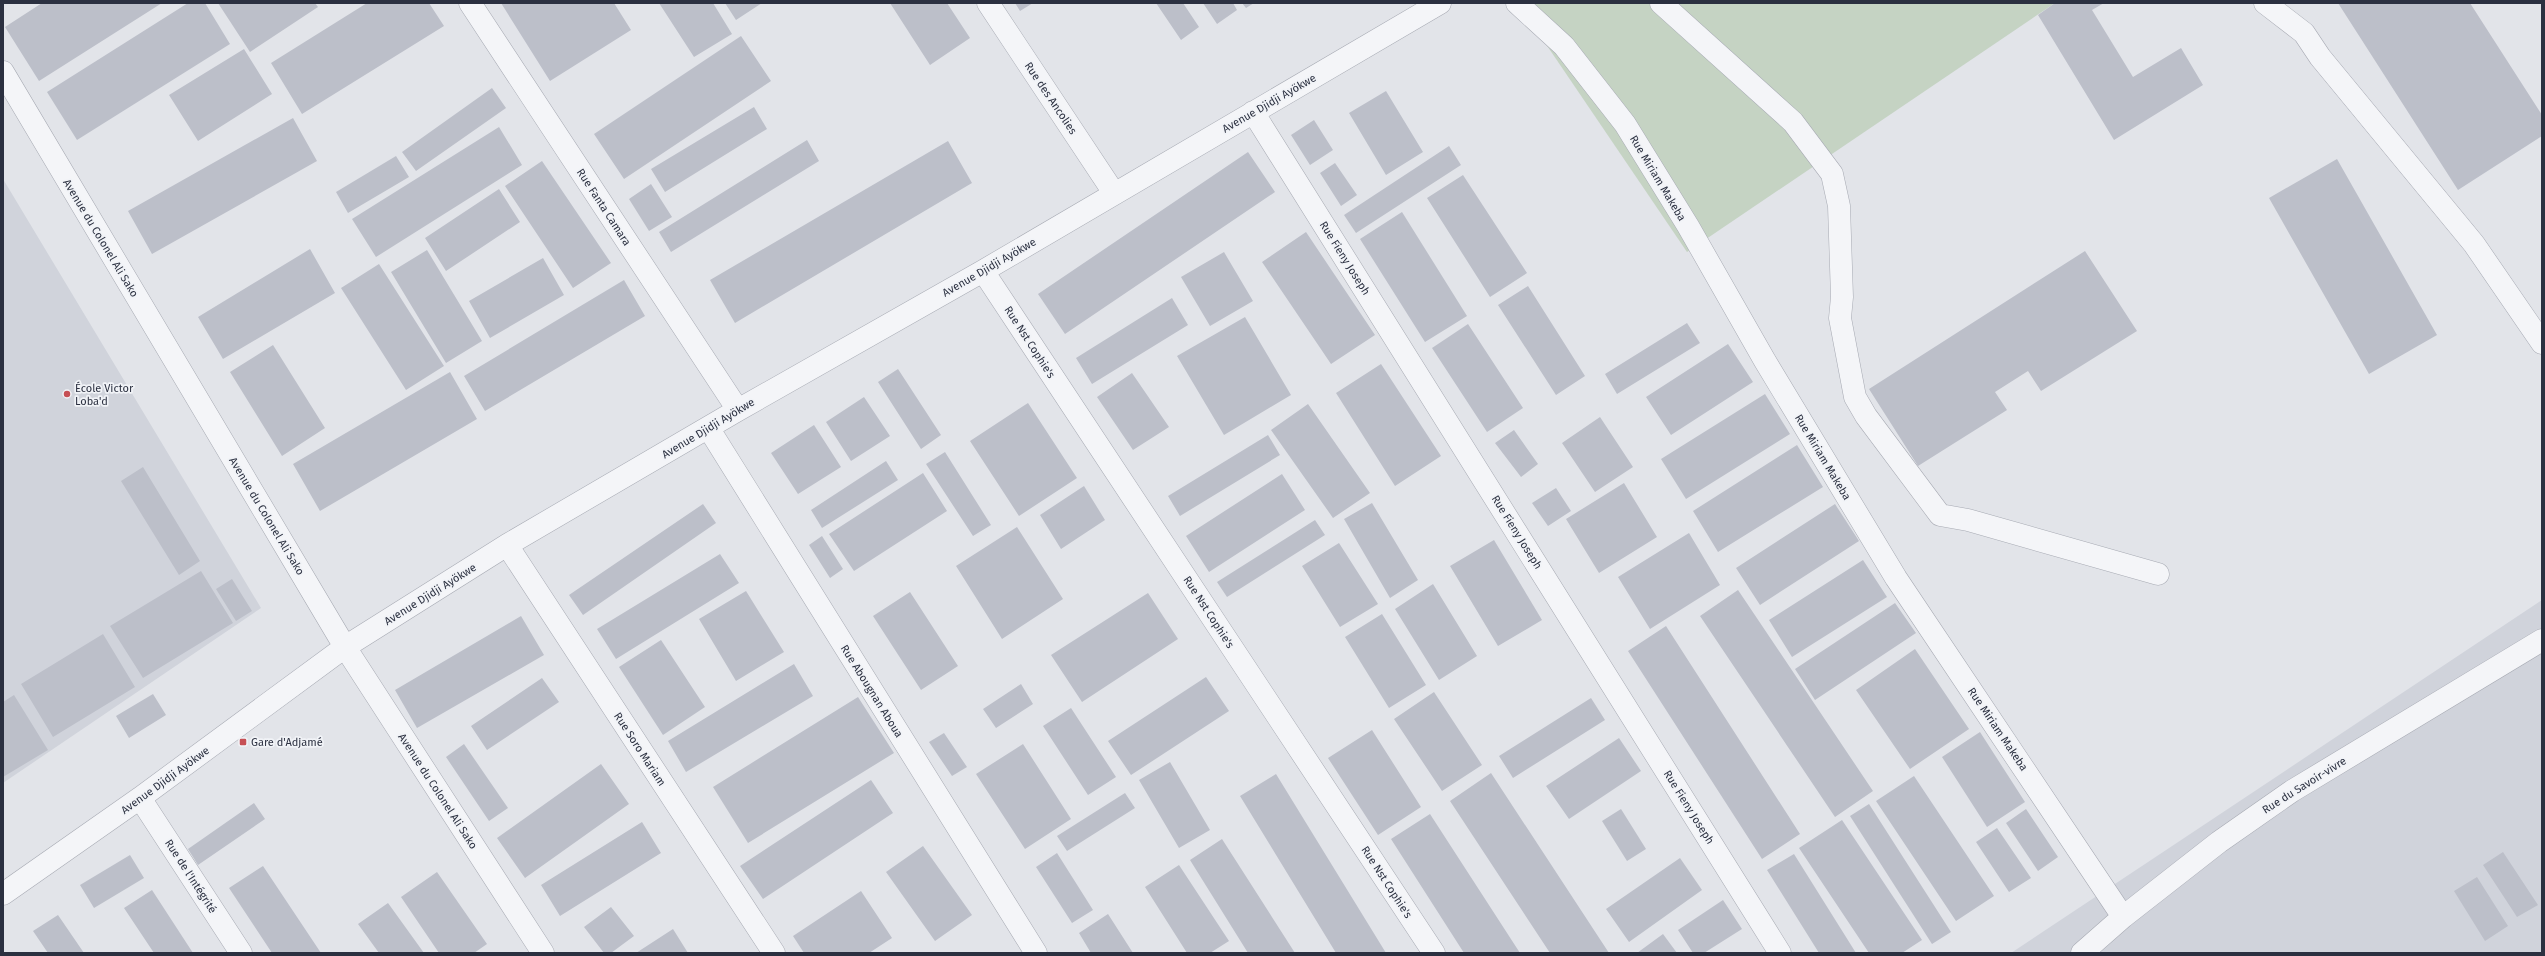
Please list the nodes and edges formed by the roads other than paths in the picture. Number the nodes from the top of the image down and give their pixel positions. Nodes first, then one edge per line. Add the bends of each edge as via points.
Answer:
1 (470, 3) edge
2 (988, 3) edge
3 (1440, 3) edge
4 (1517, 3) edge
5 (1662, 3) edge
6 (2266, 3) edge
7 (3, 72) edge
8 (1253, 112) junction
9 (1114, 193) junction
10 (984, 271) junction
11 (2542, 343) edge
12 (738, 410) junction
13 (709, 429) junction
14 (507, 545) junction
15 (2158, 574) dead end
16 (2542, 640) edge
17 (345, 647) junction
18 (140, 798) junction
19 (3, 894) edge
20 (2123, 917) junction
21 (241, 953) edge
22 (543, 953) edge
23 (774, 953) edge
24 (1036, 953) edge
25 (1434, 953) edge
26 (1780, 953) edge
27 (2082, 953) edge

1 - 12 street, Rue Fanta Camara
2 - 9 street, Rue des Ancolies
3 - 8 street, Avenue Djidji Ayökwe
4 - 20 street, Rue Miriam Makeba via 1564,46 1625,124 1688,226 1764,361 1896,578
5 - 15 street via 1793,122 1832,174 1839,206 1842,297 1840,318 1855,397 1866,416 1940,515 1968,520
6 - 11 street via 2304,33 2320,58 2474,244
7 - 17 street, Avenue du Colonel Ali Sako
8 - 9 street, Avenue Djidji Ayökwe
8 - 26 street, Rue Fieny Joseph
9 - 10 street, Avenue Djidji Ayökwe
10 - 12 street, Avenue Djidji Ayökwe
10 - 25 street, Rue Nst Cophie's
12 - 13 street, Avenue Djidji Ayökwe
13 - 14 street, Avenue Djidji Ayökwe
13 - 24 street, Rue Abougnan Aboua
14 - 17 street, Avenue Djidji Ayökwe
14 - 23 street, Rue Soro Mariam
16 - 20 street, Rue du Savoir-vivre via 2292,791 2219,842
17 - 18 street, Avenue Djidji Ayökwe
17 - 22 street, Avenue du Colonel Ali Sako
18 - 19 street, Avenue Djidji Ayökwe
18 - 21 street, Rue de l'Intégrité
20 - 27 street, Rue du Savoir-vivre

